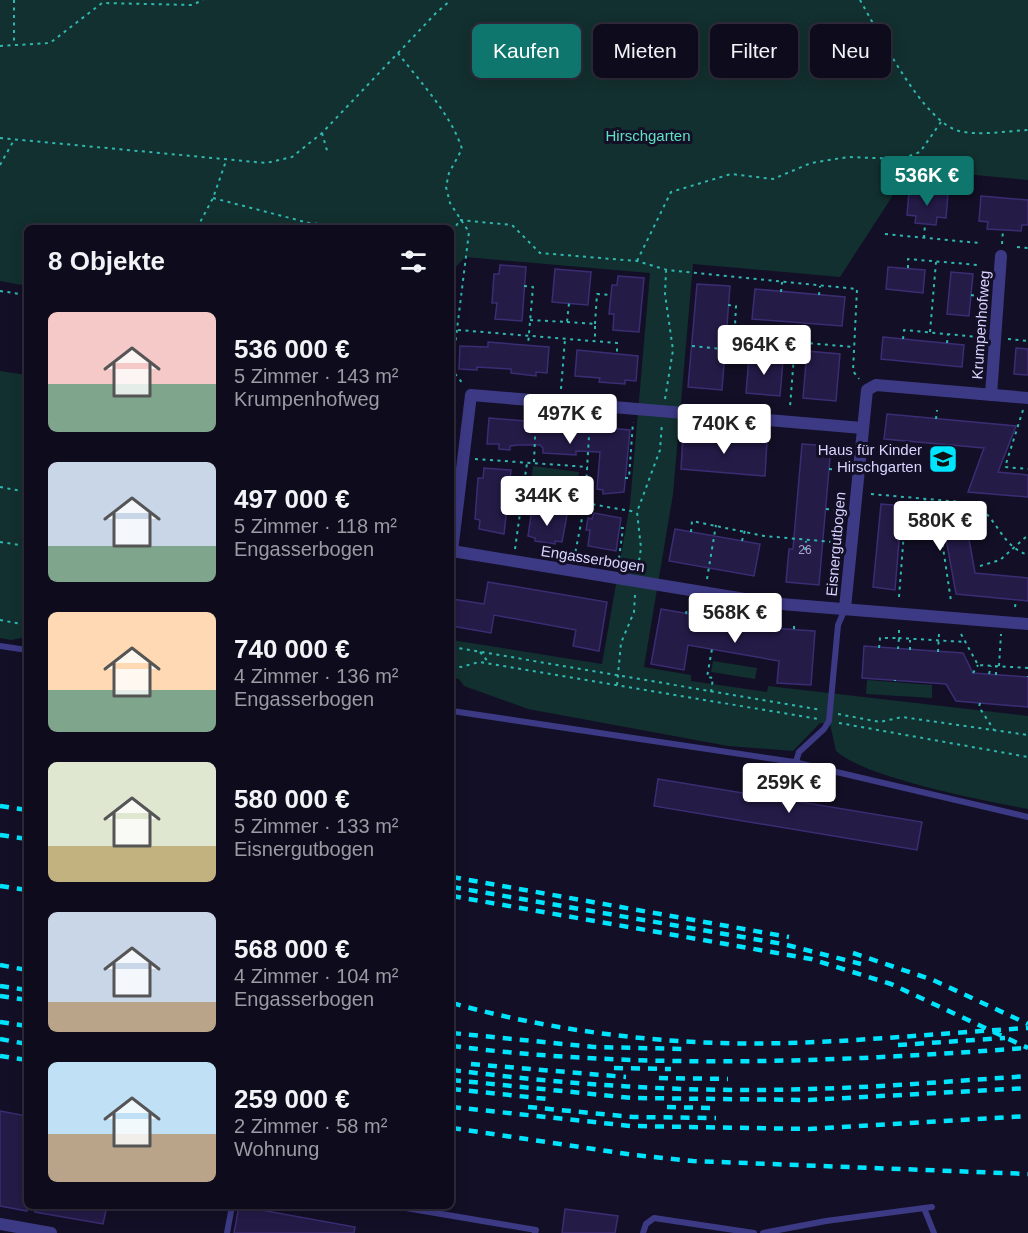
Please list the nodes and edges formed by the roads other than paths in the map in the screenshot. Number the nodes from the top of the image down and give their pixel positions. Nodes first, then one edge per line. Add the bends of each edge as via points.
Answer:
1 (1001, 251) road end
2 (991, 395) junction
3 (1026, 398) edge
4 (862, 428) junction
5 (454, 542) edge
6 (454, 551) edge
7 (845, 608) junction
8 (1028, 624) edge
9 (0, 646) edge
10 (24, 650) edge
11 (454, 711) edge
12 (794, 762) junction
13 (784, 799) dead end
14 (1028, 817) edge
15 (932, 1207) dead end
16 (924, 1208) junction
17 (231, 1209) edge
18 (412, 1209) edge
19 (0, 1224) edge
20 (51, 1233) edge
21 (227, 1233) edge
22 (535, 1233) edge
23 (643, 1233) edge
24 (754, 1233) edge
25 (763, 1233) edge
26 (934, 1233) edge

1 - 2 street, Krumpenhofweg
2 - 3 street, Eisnergutbogen
2 - 4 street, Eisnergutbogen via 876,385 867,390
4 - 5 street, Engasserbogen via 471,395
4 - 7 street, Eisnergutbogen
6 - 7 street, Engasserbogen via 769,603
7 - 8 street, Eisnergutbogen
7 - 12 lane via 838,625 829,721
9 - 10 lane
11 - 12 lane
12 - 13 lane
12 - 14 lane
15 - 16 lane
16 - 25 lane
16 - 26 lane
17 - 21 lane
18 - 22 lane via 536,1230
19 - 20 street
23 - 24 lane via 654,1218

